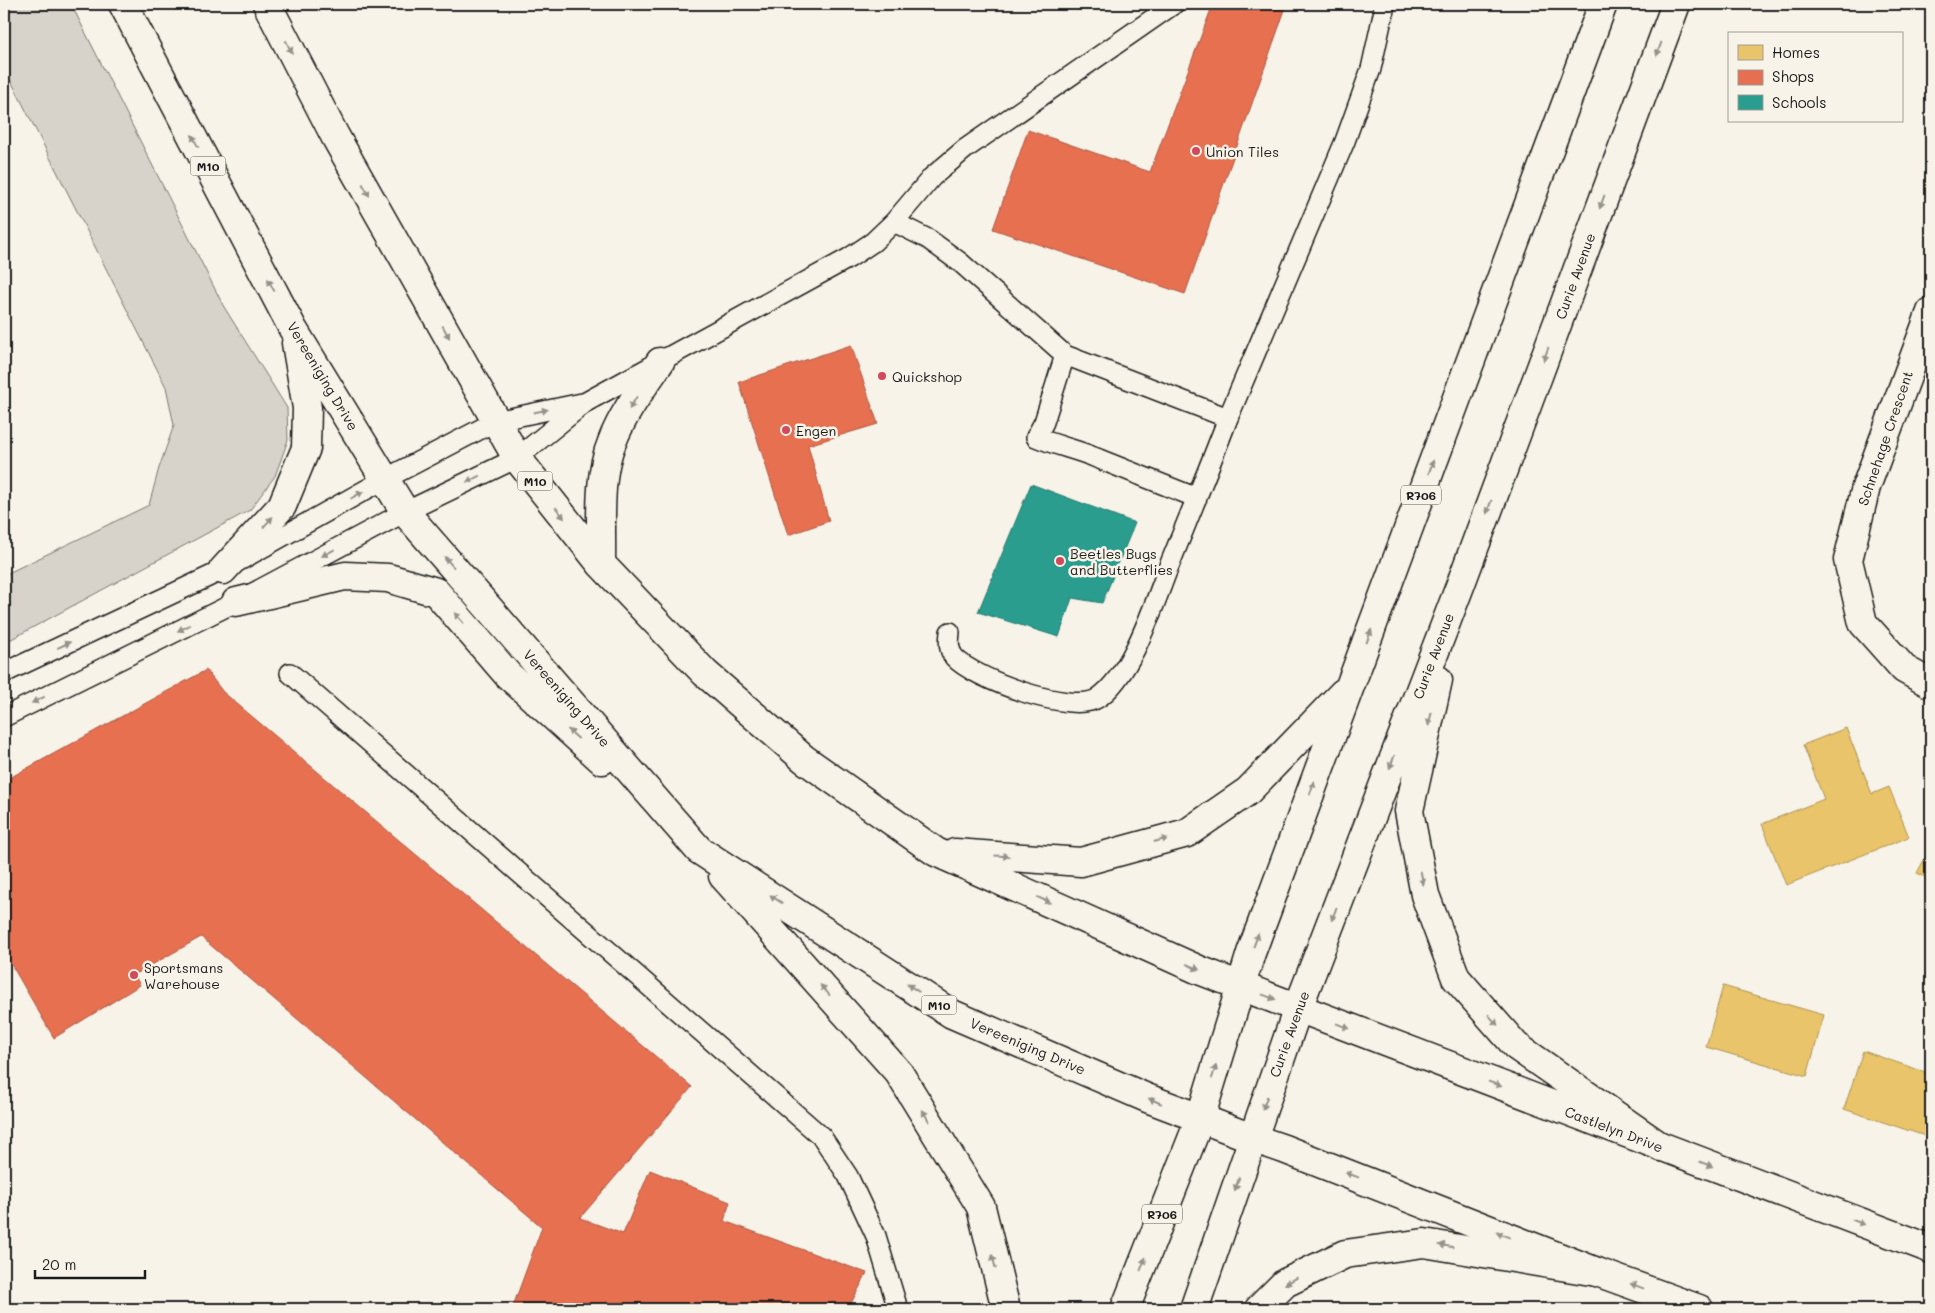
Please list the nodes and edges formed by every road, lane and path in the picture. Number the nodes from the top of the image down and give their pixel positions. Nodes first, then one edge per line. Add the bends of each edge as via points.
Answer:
1 (123, 4) edge
2 (267, 4) edge
3 (1174, 4) edge
4 (1383, 4) edge
5 (1603, 4) edge
6 (1676, 4) edge
7 (894, 222) junction
8 (1931, 312) edge
9 (293, 328) junction
10 (1065, 355) junction
11 (660, 362) junction
12 (586, 402) junction
13 (1228, 418) junction
14 (496, 421) junction
15 (517, 458) junction
16 (385, 479) junction
17 (1197, 498) junction
18 (405, 512) junction
19 (601, 564) junction
20 (223, 570) junction
21 (1460, 586) junction
22 (236, 602) junction
23 (950, 632) dead end
24 (4, 673) edge
25 (290, 673) dead end
26 (1931, 684) edge
27 (1350, 685) junction
28 (4, 717) edge
29 (699, 850) junction
30 (936, 852) junction
31 (1240, 987) junction
32 (1298, 1008) junction
33 (1200, 1119) junction
34 (1252, 1138) junction
35 (1661, 1147) junction
36 (1931, 1249) edge
37 (1597, 1272) junction
38 (898, 1309) edge
39 (1006, 1309) edge
40 (1125, 1309) edge
41 (1194, 1309) edge
42 (1259, 1309) edge
43 (1699, 1309) edge

9 -> 1 main road, Vereeniging Drive / M10
2 -> 14 main road, M10 via 335,136
3 - 7 lane via 965,149 932,177
4 - 13 lane via 1371,69 1345,141
27 -> 5 main road, R706
6 -> 21 main road, Curie Avenue
7 - 10 lane via 928,239 961,263
7 - 11 lane via 849,258
8 - 26 main road, Schnehage Crescent via 1866,487 1848,560 1863,623 1904,669
9 - 16 main road, Vereeniging Drive / M10
20 -> 9 main road via 282,506 306,448 307,408
10 - 13 lane
10 - 17 lane via 1044,422 1036,437
11 - 12 lane
11 -> 19 main road via 632,403 612,442 603,490
14 -> 12 lane
12 - 15 lane
13 - 17 lane
14 - 15 main road, M10
14 - 16 lane
15 -> 18 lane
15 -> 19 main road, M10
16 - 18 main road, Vereeniging Drive / M10
20 -> 16 lane
17 - 23 lane via 1140,638 1111,687 1097,699 1079,703 1054,700 983,676 954,656 949,647
18 -> 22 lane
29 -> 18 main road, Vereeniging Drive / M10
19 - 30 main road, M10 via 712,680 804,759
24 -> 20 lane
21 -> 32 main road, Curie Avenue
21 -> 35 main road via 1409,811 1425,895 1456,978 1516,1046
22 -> 28 lane
29 -> 22 main road via 508,675 436,592 388,578 345,576
25 - 38 lane via 822,1137 848,1176 876,1236
30 -> 27 main road via 1081,862 1187,833 1248,791
31 -> 27 main road, R706
33 -> 29 main road, Vereeniging Drive / M10 via 952,1014
39 -> 29 main road via 981,1207 899,1073
30 -> 31 main road, M10
31 -> 32 main road, M10
33 -> 31 main road, R706
32 -> 34 main road, Curie Avenue
32 -> 35 main road, Castlelyn Drive
33 - 34 main road, Vereeniging Drive / M10
40 -> 33 main road, R706
37 -> 34 main road
34 -> 41 main road, Curie Avenue
35 -> 36 main road, Castlelyn Drive
37 -> 42 main road via 1424,1243 1345,1254 1285,1283
43 -> 37 main road

